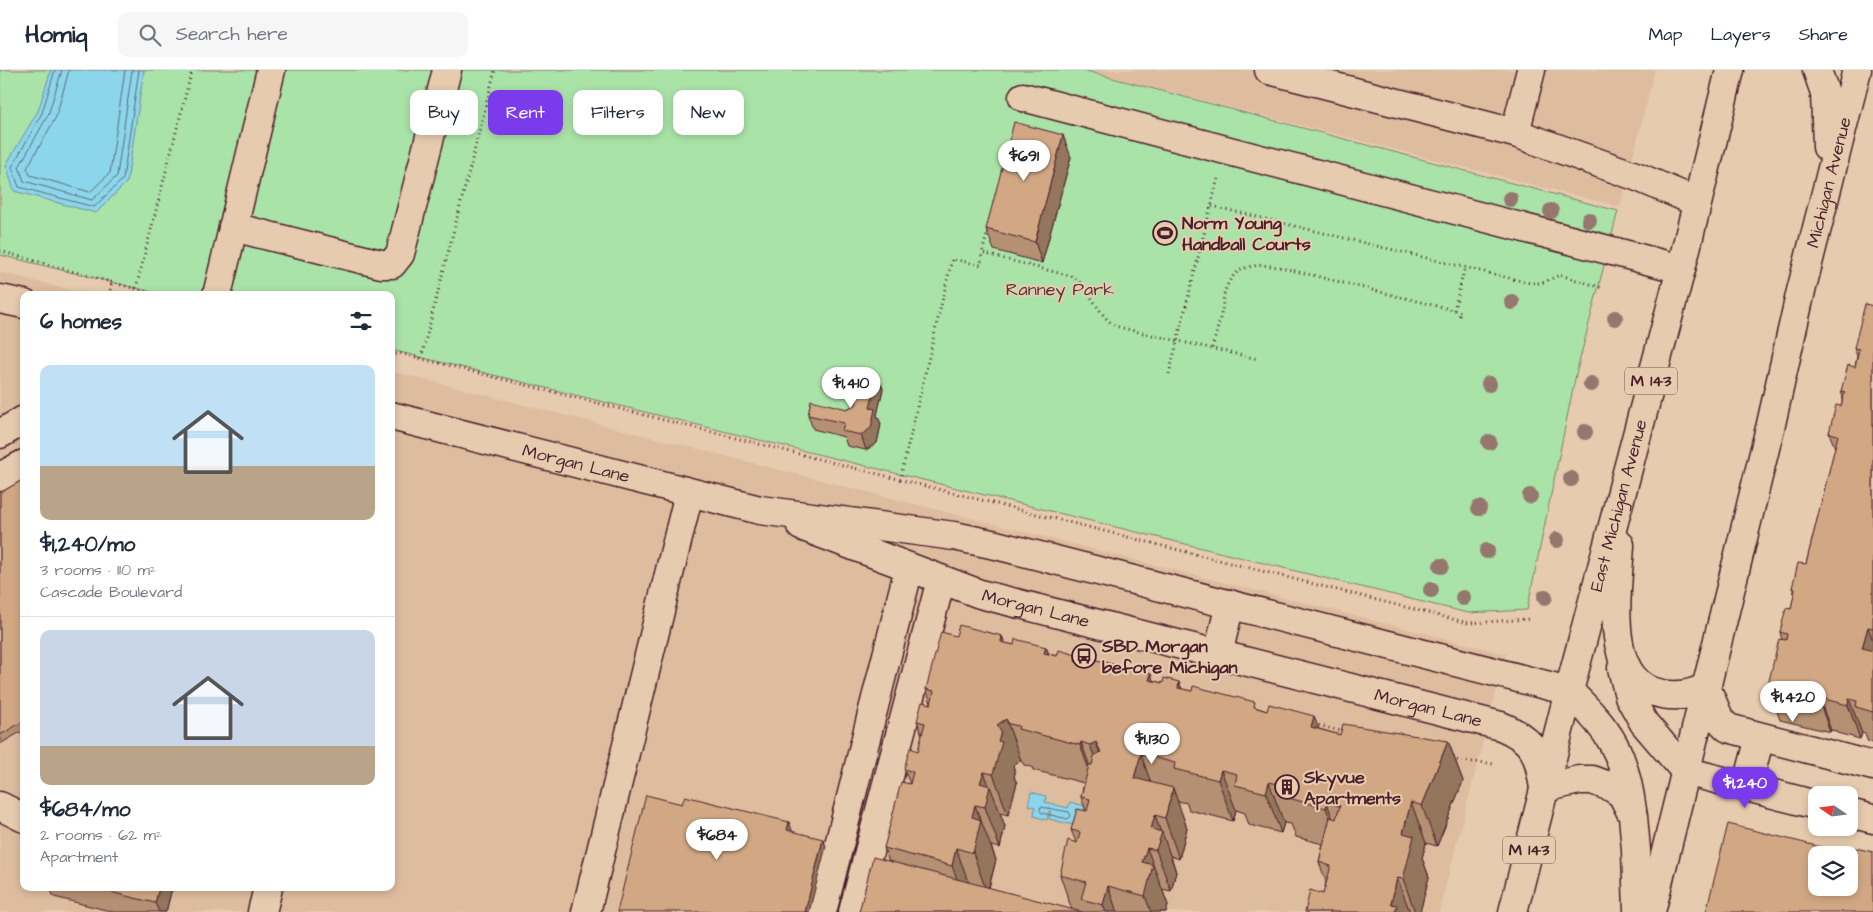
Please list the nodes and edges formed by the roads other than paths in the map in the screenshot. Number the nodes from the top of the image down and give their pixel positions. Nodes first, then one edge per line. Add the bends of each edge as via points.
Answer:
1 (272, 70) edge
2 (447, 70) edge
3 (1269, 70) edge
4 (1531, 70) edge
5 (1730, 70) edge
6 (1817, 70) edge
7 (1857, 70) edge
8 (1023, 96) dead end
9 (1515, 133) junction
10 (1828, 186) junction
11 (1697, 202) junction
12 (233, 227) junction
13 (1681, 269) junction
14 (218, 291) edge
15 (0, 299) edge
16 (20, 303) edge
17 (395, 417) edge
18 (20, 422) edge
19 (0, 434) edge
20 (20, 466) edge
21 (0, 478) edge
22 (1623, 490) junction
23 (689, 493) junction
24 (760, 510) junction
25 (909, 568) junction
26 (941, 580) junction
27 (1230, 604) junction
28 (1620, 649) junction
29 (1218, 654) junction
30 (1706, 687) junction
31 (1569, 691) junction
32 (1760, 737) junction
33 (1873, 766) edge
34 (1685, 771) junction
35 (1544, 788) junction
36 (1747, 788) junction
37 (1808, 802) edge
38 (0, 806) edge
39 (1858, 815) edge
40 (20, 816) edge
41 (1633, 816) junction
42 (1873, 819) edge
43 (267, 891) edge
44 (262, 912) edge
45 (586, 912) edge
46 (822, 912) edge
47 (852, 912) edge
48 (1513, 912) edge
49 (1638, 912) edge
50 (1651, 912) edge

1 - 12 main road
2 - 12 main road via 400,254 392,264
3 - 9 main road
4 - 9 main road
5 - 11 main road, East Michigan Avenue / M 143
6 - 10 main road via 1826,103
7 - 10 main road, Michigan Avenue
8 - 13 main road
9 - 11 main road
10 - 30 main road, Michigan Avenue
11 - 13 main road, East Michigan Avenue / M 143
12 - 14 main road
13 - 22 main road, East Michigan Avenue / M 143
15 - 16 main road
17 - 23 main road, Morgan Lane
18 - 19 main road
20 - 21 main road
22 - 28 main road via 1616,618
22 - 31 main road, East Michigan Avenue / M 143
23 - 24 main road, Morgan Lane
23 - 45 main road
24 - 25 main road, Morgan Lane
24 - 27 main road, Morgan Lane via 954,536
25 - 26 main road, Morgan Lane
25 - 46 main road
26 - 29 main road, Morgan Lane via 980,594
26 - 47 main road
27 - 29 main road
27 - 31 main road, Morgan Lane
28 - 30 main road via 1636,682 1651,690 1678,696
28 - 34 main road via 1636,709 1644,724
29 - 35 main road, Morgan Lane via 1501,726 1519,734 1532,745
30 - 32 main road via 1720,720 1728,728
30 - 34 main road
31 - 35 main road, East Michigan Avenue / M 143
31 - 41 main road via 1618,749
32 - 33 main road
32 - 36 main road
34 - 36 main road
34 - 50 main road
35 - 41 main road via 1579,780 1602,783 1622,794
35 - 48 main road, East Michigan Avenue / M 143
36 - 37 main road
38 - 40 main road
39 - 42 main road
41 - 49 main road
43 - 44 main road

